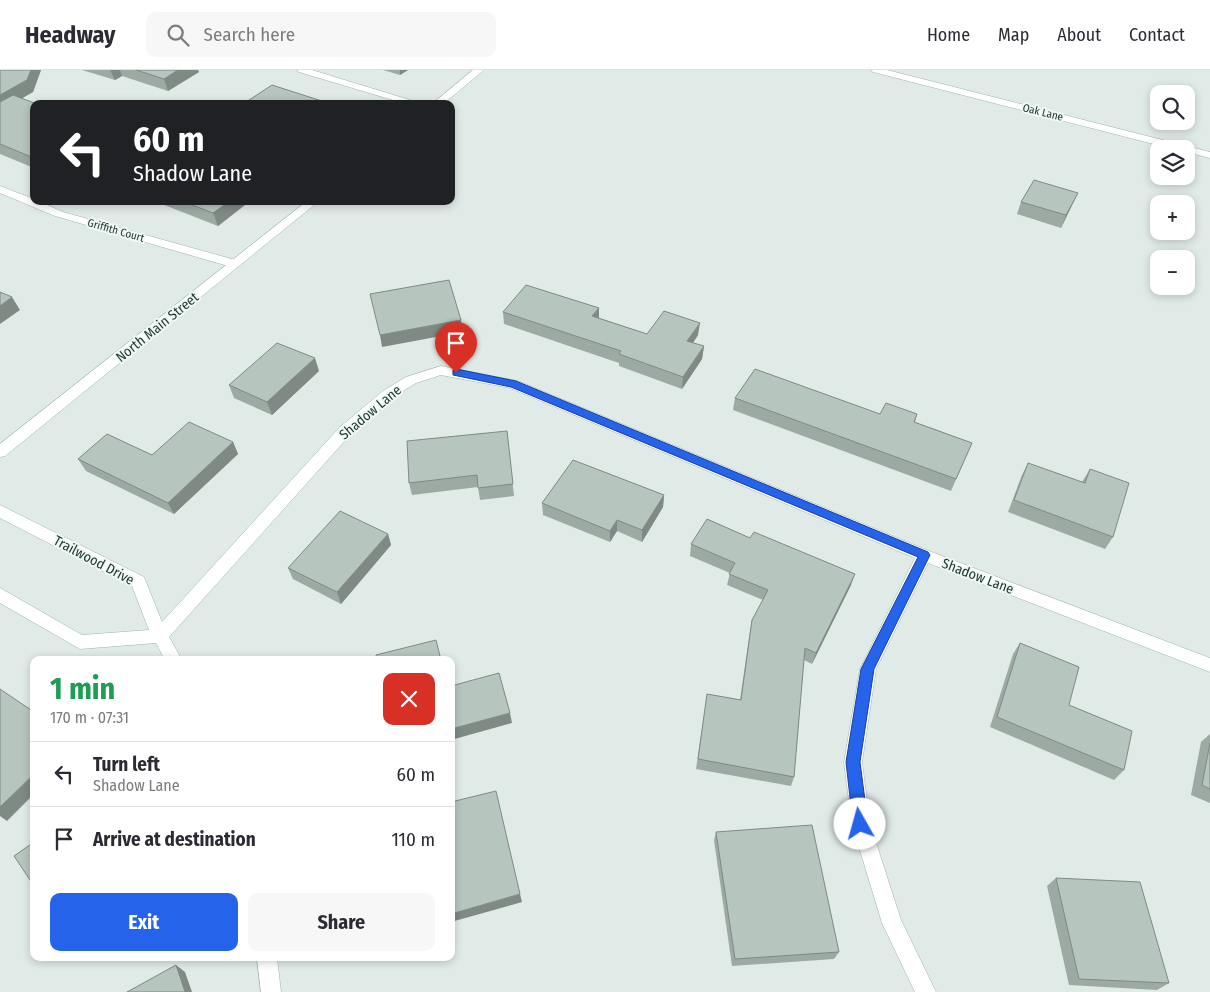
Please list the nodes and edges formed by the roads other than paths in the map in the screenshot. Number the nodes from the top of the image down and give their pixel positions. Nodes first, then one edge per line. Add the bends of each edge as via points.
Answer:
1 (302, 70) edge
2 (479, 70) edge
3 (876, 70) edge
4 (404, 100) edge
5 (442, 100) edge
6 (1210, 154) edge
7 (0, 189) edge
8 (30, 202) edge
9 (38, 205) edge
10 (309, 205) edge
11 (235, 264) junction
12 (0, 452) edge
13 (0, 511) edge
14 (924, 555) junction
15 (0, 595) edge
16 (160, 636) junction
17 (172, 656) edge
18 (1210, 666) edge
19 (267, 961) edge
20 (271, 992) edge
21 (926, 992) edge

1 - 4 street
2 - 5 street
3 - 6 street, Oak Lane
7 - 8 street, Griffith Court
9 - 11 street, Griffith Court via 59,214
10 - 11 street, North Main Street
11 - 12 street, North Main Street
13 - 16 street, Trailwood Drive via 138,582
14 - 16 street, Shadow Lane via 513,384 441,370 411,380 388,394 345,431
14 - 18 street, Shadow Lane
14 - 21 street via 868,669 853,762 860,824 892,923
15 - 16 street via 80,642
16 - 17 street, Trailwood Drive
19 - 20 street

